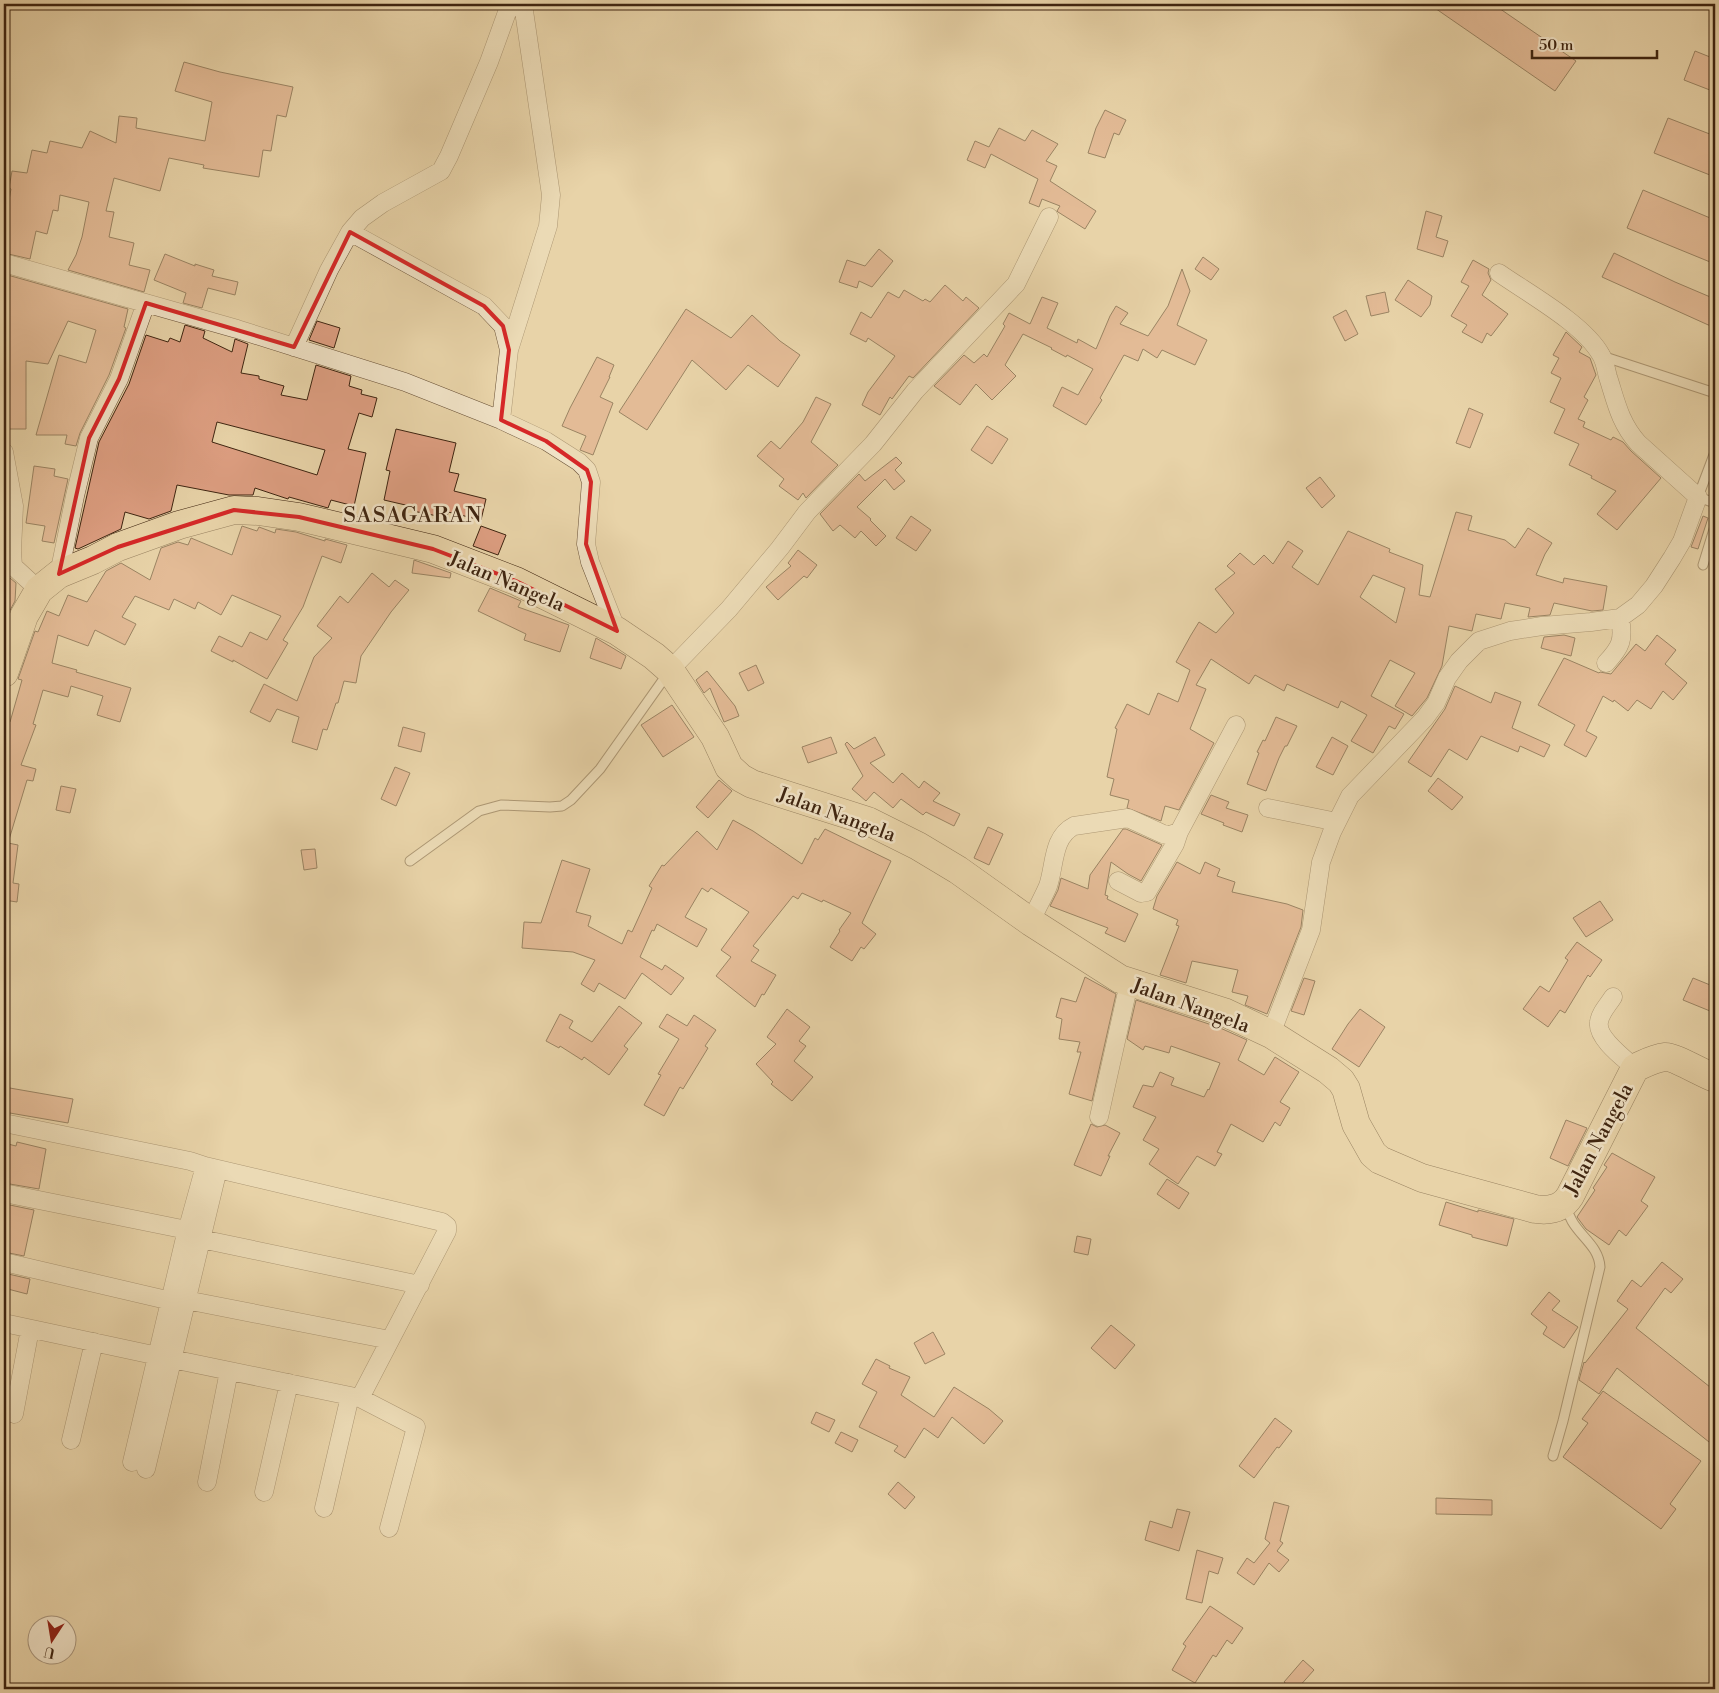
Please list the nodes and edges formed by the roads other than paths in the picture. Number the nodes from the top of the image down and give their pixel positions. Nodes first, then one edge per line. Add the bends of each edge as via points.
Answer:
1 (510, 4) edge
2 (523, 4) edge
3 (1049, 217) dead end
4 (350, 232) junction
5 (4, 263) edge
6 (1499, 273) dead end
7 (146, 303) junction
8 (294, 347) junction
9 (509, 350) junction
10 (1602, 356) junction
11 (1715, 393) edge
12 (501, 420) junction
13 (4, 452) edge
14 (1715, 452) edge
15 (1698, 497) junction
16 (1715, 503) edge
17 (1715, 526) edge
18 (1703, 565) dead end
19 (49, 582) junction
20 (1620, 618) junction
21 (617, 631) junction
22 (7, 656) edge
23 (1606, 663) dead end
24 (670, 670) junction
25 (1236, 725) dead end
26 (1268, 808) dead end
27 (1337, 822) junction
28 (1179, 832) junction
29 (410, 861) dead end
30 (1118, 881) dead end
31 (1031, 922) junction
32 (1129, 983) junction
33 (1613, 997) dead end
34 (1271, 1034) junction
35 (1635, 1068) junction
36 (1715, 1078) edge
37 (1099, 1117) dead end
38 (4, 1123) edge
39 (211, 1168) junction
40 (4, 1193) edge
41 (1563, 1205) junction
42 (194, 1235) junction
43 (4, 1262) edge
44 (420, 1285) junction
45 (179, 1300) junction
46 (4, 1323) edge
47 (30, 1329) junction
48 (390, 1340) junction
49 (94, 1342) junction
50 (165, 1357) junction
51 (229, 1371) junction
52 (289, 1383) junction
53 (355, 1397) junction
54 (14, 1414) dead end
55 (71, 1440) dead end
56 (1553, 1456) dead end
57 (139, 1465) dead end
58 (207, 1482) dead end
59 (264, 1492) dead end
60 (324, 1508) dead end
61 (389, 1528) dead end

1 - 4 street via 489,62 441,170 383,203 362,218
2 - 9 street via 551,195 548,226
3 - 24 street via 1016,284 915,390 873,444 807,512 729,609
4 - 8 street via 328,270
4 - 9 street via 484,306 502,326
5 - 7 street
6 - 10 street via 1581,331
7 - 8 street
7 - 19 street via 119,379 89,438
8 - 12 street via 405,382
9 - 12 street
10 - 11 lane
10 - 15 street via 1622,422 1629,433
12 - 21 street via 546,441 587,470 591,482 586,544
13 - 19 street via 14,506 13,566
14 - 15 lane
15 - 16 lane
15 - 20 street via 1682,540 1654,586 1638,605
17 - 18 lane
19 - 21 main road, Jalan Nangela via 118,547 179,525 234,510 258,511 299,517 433,549 516,581
19 - 22 main road via 24,616
20 - 23 street via 1621,644
20 - 27 street via 1510,631 1478,641 1458,661 1425,718 1350,796
21 - 24 main road, Jalan Nangela
24 - 29 lane via 600,769 571,800 562,806 501,805 478,811
24 - 31 main road, Jalan Nangela via 714,737 728,767 742,778 868,821 958,870
25 - 28 street
26 - 27 street
27 - 34 street via 1321,862 1311,930
28 - 30 street via 1147,892 1141,893
28 - 31 street via 1163,834 1128,818 1074,826 1057,846 1046,889
31 - 32 main road, Jalan Nangela
32 - 34 main road, Jalan Nangela via 1224,1012
32 - 37 street
33 - 35 street via 1603,1011 1600,1032
34 - 41 main road, Jalan Nangela via 1341,1081 1356,1124 1380,1160 1422,1178 1535,1209
35 - 36 main road, Jalan Nangela via 1666,1057
35 - 41 main road, Jalan Nangela via 1587,1165
38 - 39 street
39 - 42 street
39 - 44 street via 442,1222 448,1231
40 - 42 street
41 - 56 lane via 1594,1249 1600,1266
42 - 44 street
42 - 45 street
43 - 45 street
44 - 48 street
45 - 48 street
45 - 50 street
46 - 47 street
47 - 49 street
47 - 54 street
48 - 53 street
49 - 50 street
49 - 55 street
50 - 51 street
50 - 57 street
51 - 52 street
51 - 58 street
52 - 53 street
52 - 59 street
53 - 60 street
53 - 61 street via 416,1427

